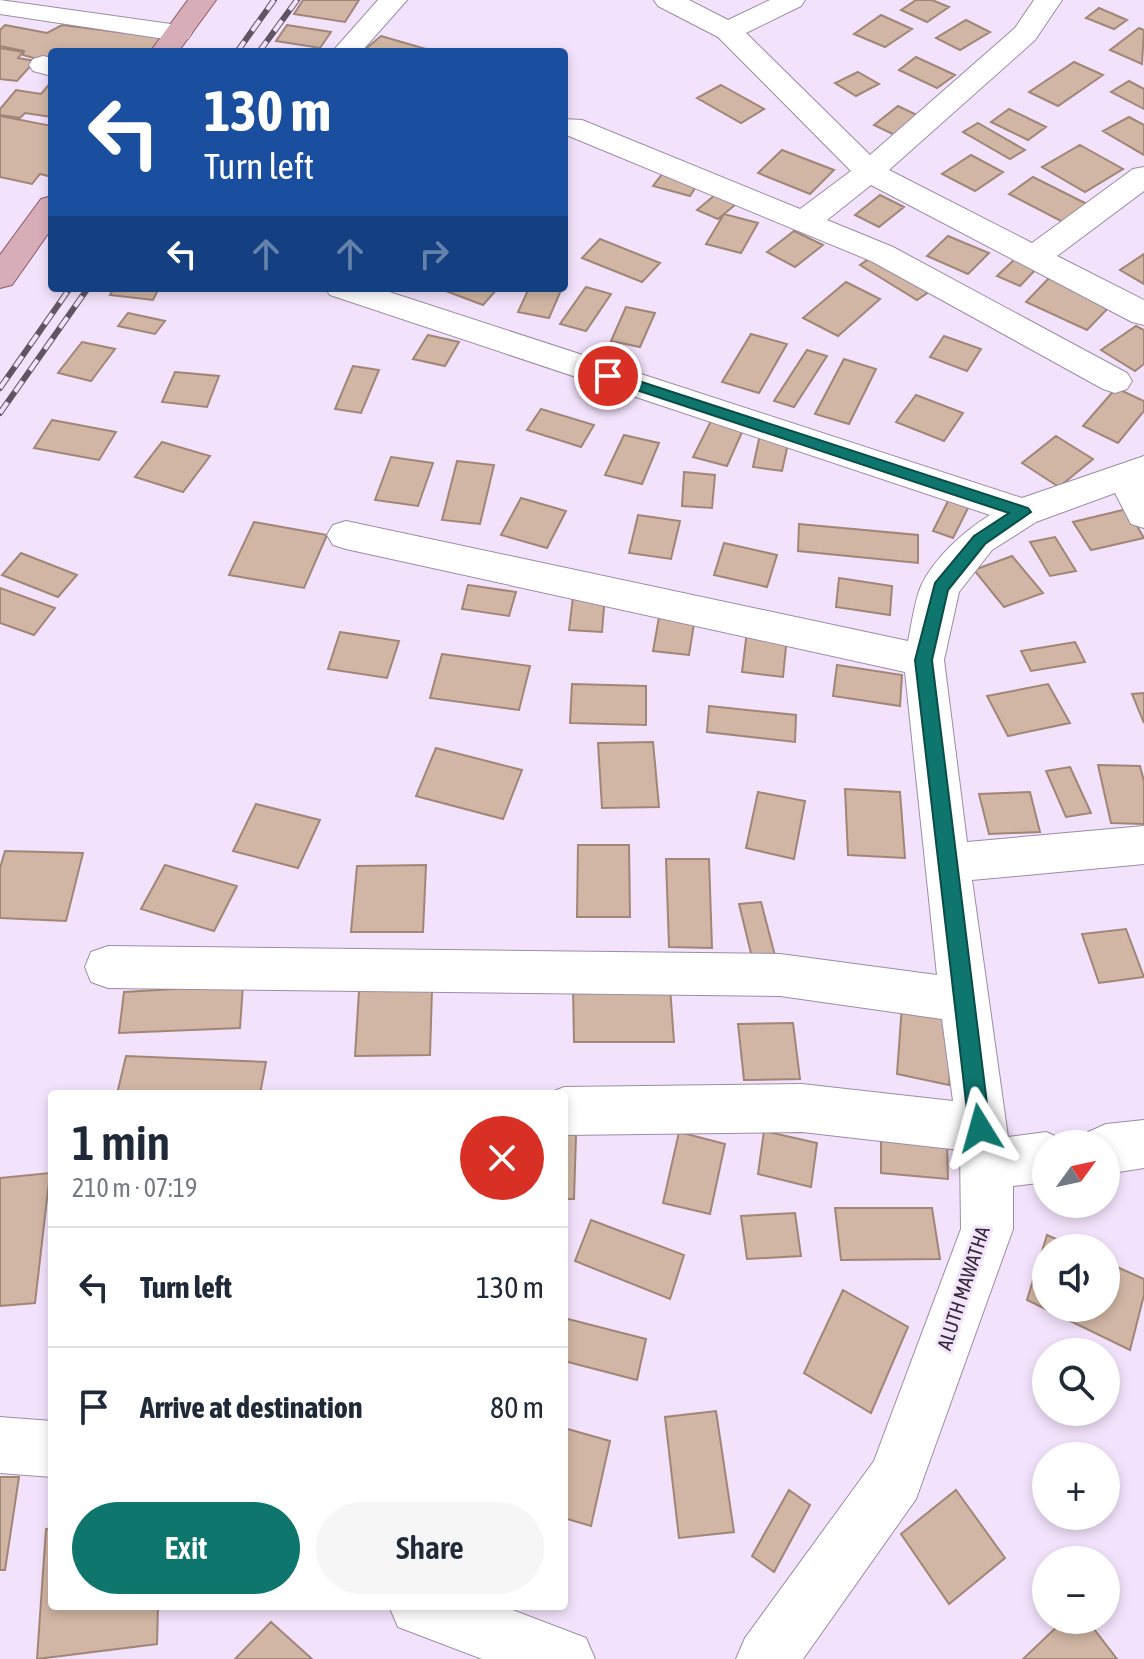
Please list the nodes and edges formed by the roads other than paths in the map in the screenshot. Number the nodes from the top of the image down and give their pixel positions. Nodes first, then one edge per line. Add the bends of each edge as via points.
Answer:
1 (202, 0) edge
2 (393, 0) edge
3 (668, 0) edge
4 (791, 0) edge
5 (1048, 0) edge
6 (0, 6) edge
7 (728, 31) junction
8 (171, 43) edge
9 (350, 48) edge
10 (571, 126) dead end
11 (869, 172) junction
12 (1144, 176) edge
13 (48, 212) edge
14 (802, 223) junction
15 (1035, 257) junction
16 (0, 278) edge
17 (354, 292) edge
18 (1144, 314) edge
19 (1115, 381) dead end
20 (1138, 487) edge
21 (1023, 512) junction
22 (346, 535) dead end
23 (924, 660) junction
24 (1144, 845) edge
25 (947, 863) junction
26 (108, 967) dead end
27 (963, 1000) junction
28 (568, 1111) edge
29 (1144, 1144) edge
30 (984, 1146) junction
31 (1120, 1147) edge
32 (1032, 1155) edge
33 (0, 1445) edge
34 (48, 1449) edge
35 (430, 1610) edge
36 (565, 1659) edge
37 (766, 1659) edge

1 - 8 main road
2 - 9 street
3 - 7 street
4 - 7 street
5 - 11 street via 1025,34
6 - 8 street
7 - 11 street
10 - 14 street
11 - 14 street
11 - 15 street
12 - 15 street
13 - 16 main road
14 - 19 street via 882,254
15 - 18 street
17 - 21 street
20 - 21 street, ALUTH MAWATHA
21 - 23 street, ALUTH MAWATHA via 979,540 940,588
22 - 23 street
23 - 25 street, ALUTH MAWATHA
24 - 25 street
25 - 27 street, ALUTH MAWATHA
26 - 27 street via 780,975
27 - 30 street, ALUTH MAWATHA
28 - 30 street via 802,1108
29 - 31 street
30 - 32 street
30 - 37 street, ALUTH MAWATHA via 987,1229 896,1479
33 - 34 street
35 - 36 street

